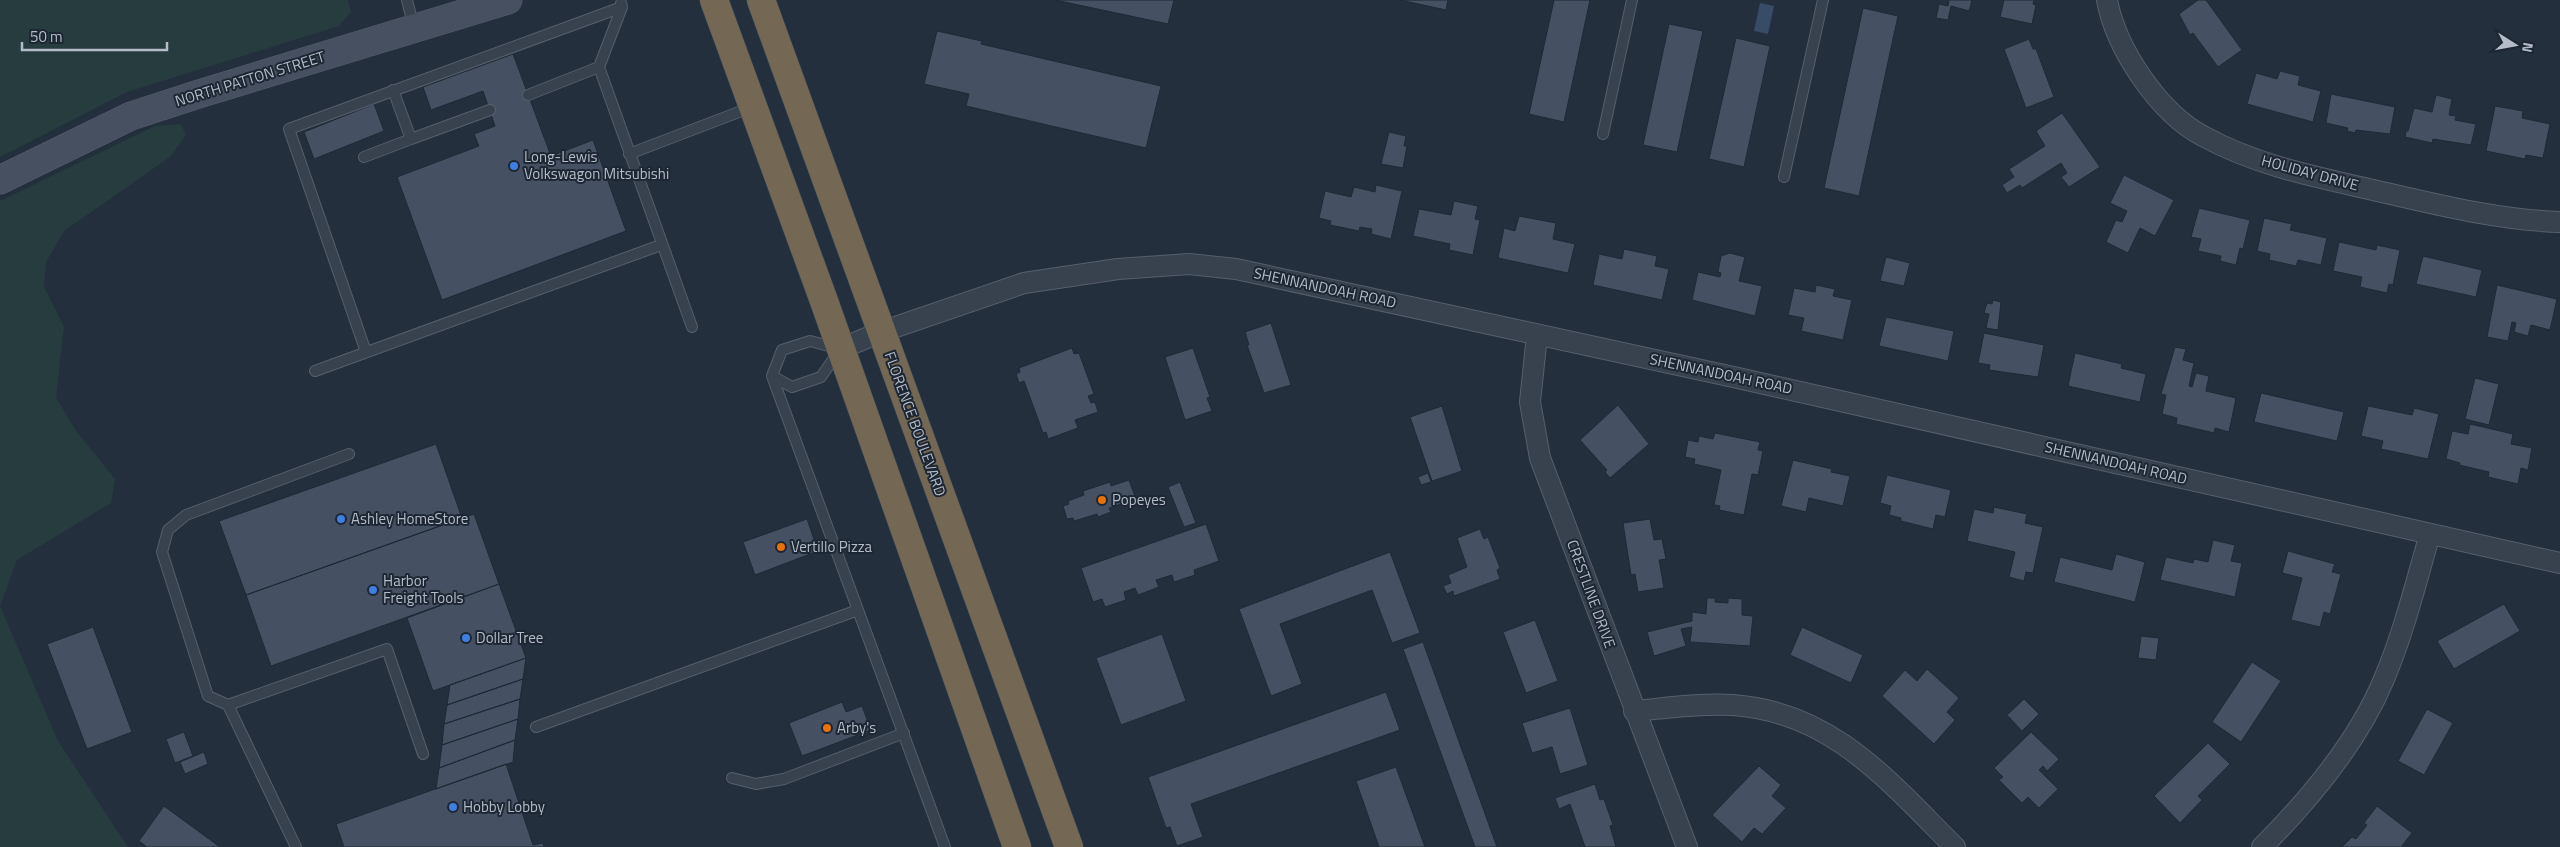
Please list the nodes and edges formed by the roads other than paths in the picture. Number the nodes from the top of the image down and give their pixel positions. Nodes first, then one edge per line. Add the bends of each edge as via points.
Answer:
1 (407, 0) edge
2 (508, 0) edge
3 (714, 0) edge
4 (761, 0) edge
5 (1632, 0) edge
6 (1823, 0) edge
7 (2107, 0) edge
8 (621, 3) edge
9 (414, 28) junction
10 (599, 67) junction
11 (393, 90) junction
12 (528, 95) dead end
13 (752, 106) junction
14 (490, 110) dead end
15 (1602, 134) dead end
16 (411, 139) junction
17 (629, 154) junction
18 (364, 157) dead end
19 (1784, 177) dead end
20 (0, 180) edge
21 (2560, 222) edge
22 (661, 245) junction
23 (692, 327) dead end
24 (881, 332) junction
25 (1537, 335) junction
26 (840, 349) junction
27 (366, 352) junction
28 (316, 371) dead end
29 (772, 376) junction
30 (349, 454) dead end
31 (2430, 534) junction
32 (2560, 563) edge
33 (858, 610) junction
34 (228, 705) junction
35 (1634, 711) junction
36 (536, 727) dead end
37 (904, 733) junction
38 (423, 754) dead end
39 (732, 778) dead end
40 (296, 847) edge
41 (946, 847) edge
42 (1017, 847) edge
43 (1070, 847) edge
44 (1687, 847) edge
45 (1956, 847) edge
46 (2262, 847) edge

1 - 9 lane
2 - 9 street, NORTH PATTON STREET
3 - 13 highway
4 - 24 highway, FLORENCE BOULEVARD
5 - 15 lane
6 - 19 lane
7 - 21 street, HOLIDAY DRIVE via 2114,27 2150,88 2183,123 2203,137 2270,164 2340,182 2502,217
8 - 10 lane
8 - 11 lane
9 - 20 street, NORTH PATTON STREET via 131,116
10 - 12 lane
10 - 17 lane
11 - 16 lane
11 - 27 lane via 289,129
13 - 17 lane
13 - 26 highway
14 - 16 lane
16 - 18 lane
17 - 22 lane
22 - 23 lane
22 - 27 lane
24 - 25 street, SHENNANDOAH ROAD via 1024,283 1118,268 1189,264 1282,278
24 - 26 street, SHENNANDOAH ROAD
24 - 43 highway, FLORENCE BOULEVARD
25 - 31 street, SHENNANDOAH ROAD
25 - 35 street, CRESTLINE DRIVE via 1530,402 1540,458
26 - 29 lane via 821,378 792,386
26 - 29 lane via 810,341 782,350
26 - 42 highway
27 - 28 lane
29 - 33 lane
30 - 34 lane via 186,515 168,530 162,552 208,696
31 - 32 street, SHENNANDOAH ROAD
31 - 46 street via 2401,635 2384,680 2361,723 2320,782
33 - 36 lane
33 - 37 lane
34 - 38 lane via 386,648
34 - 40 lane
35 - 44 street, CRESTLINE DRIVE
35 - 45 street via 1732,705 1781,712 1804,720 1863,757
37 - 39 lane via 784,779 756,784
37 - 41 lane

